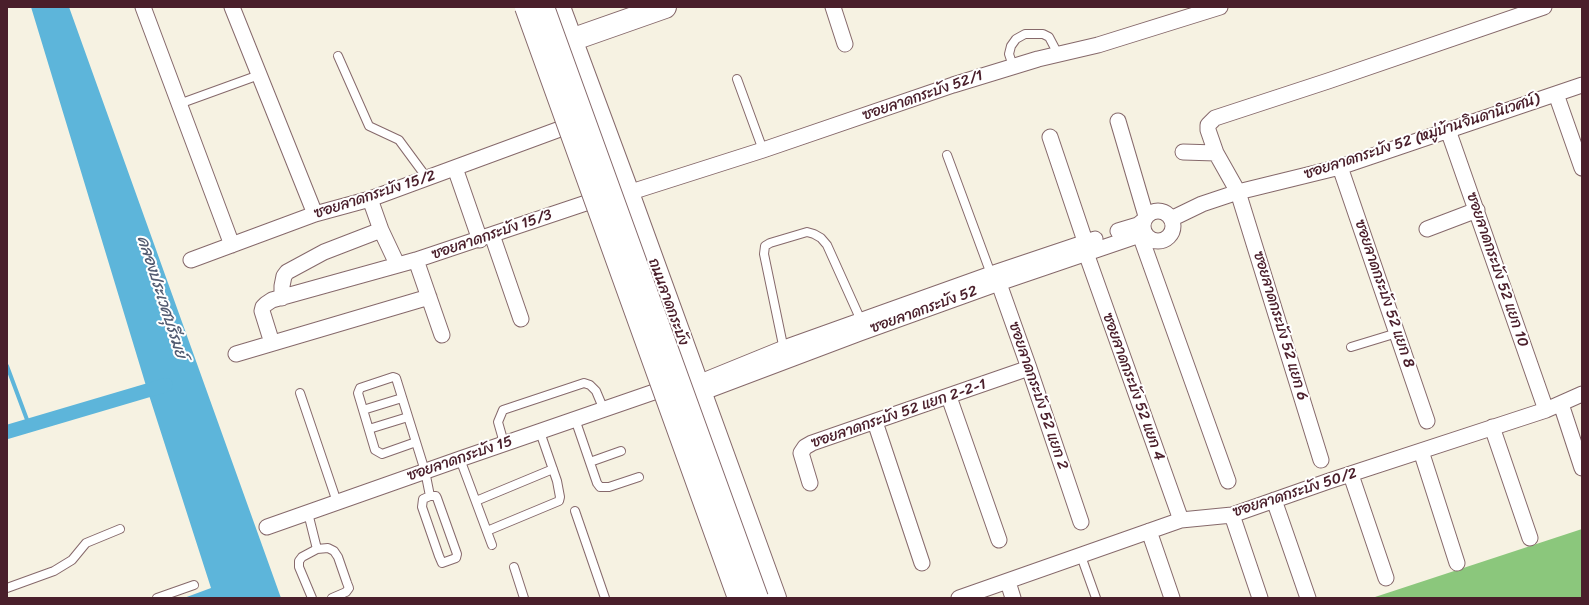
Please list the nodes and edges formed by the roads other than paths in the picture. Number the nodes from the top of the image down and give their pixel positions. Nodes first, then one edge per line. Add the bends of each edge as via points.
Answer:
1 (144, 7) edge
2 (232, 7) edge
3 (516, 7) edge
4 (526, 7) edge
5 (543, 7) edge
6 (559, 7) edge
7 (665, 7) edge
8 (833, 7) edge
9 (1220, 7) edge
10 (1544, 7) edge
11 (571, 40) junction
12 (845, 44) dead end
13 (533, 53) junction
14 (1058, 54) junction
15 (338, 56) dead end
16 (1013, 66) junction
17 (259, 75) junction
18 (737, 79) dead end
19 (1582, 85) edge
20 (1556, 94) junction
21 (179, 104) junction
22 (1118, 122) dead end
23 (560, 129) junction
24 (1448, 130) junction
25 (1050, 137) dead end
26 (763, 150) junction
27 (1183, 152) dead end
28 (1216, 153) junction
29 (947, 156) dead end
30 (1340, 167) junction
31 (455, 168) junction
32 (1582, 168) edge
33 (427, 178) junction
34 (1238, 192) junction
35 (628, 193) junction
36 (370, 198) junction
37 (586, 203) junction
38 (1477, 210) junction
39 (315, 214) junction
40 (1145, 218) junction
41 (1171, 219) junction
42 (1427, 229) dead end
43 (381, 230) junction
44 (1144, 236) junction
45 (486, 237) junction
46 (232, 244) junction
47 (1085, 248) junction
48 (191, 260) dead end
49 (416, 260) junction
50 (397, 264) junction
51 (995, 278) junction
52 (429, 297) junction
53 (282, 298) junction
54 (521, 320) dead end
55 (860, 327) junction
56 (1397, 333) junction
57 (442, 335) dead end
58 (272, 343) junction
59 (1351, 347) dead end
60 (236, 354) dead end
61 (785, 354) junction
62 (1029, 368) junction
63 (699, 388) junction
64 (654, 392) junction
65 (300, 393) dead end
66 (1582, 394) edge
67 (949, 397) junction
68 (402, 398) junction
69 (1561, 404) junction
70 (363, 410) junction
71 (604, 410) junction
72 (1546, 410) junction
73 (408, 417) junction
74 (575, 420) junction
75 (1427, 421) dead end
76 (875, 422) junction
77 (1492, 428) junction
78 (369, 429) junction
79 (540, 432) junction
80 (416, 442) junction
81 (504, 443) junction
82 (621, 451) dead end
83 (1421, 451) junction
84 (460, 459) junction
85 (1322, 460) dead end
86 (590, 462) junction
87 (1582, 468) edge
88 (553, 470) junction
89 (425, 472) junction
90 (1351, 475) junction
91 (639, 477) dead end
92 (1228, 481) dead end
93 (810, 483) dead end
94 (430, 496) junction
95 (1274, 500) junction
96 (476, 501) junction
97 (337, 502) junction
98 (575, 511) dead end
99 (308, 513) junction
100 (1232, 515) junction
101 (1181, 520) junction
102 (1081, 522) dead end
103 (267, 528) dead end
104 (120, 529) dead end
105 (487, 531) junction
106 (1149, 531) junction
107 (1530, 538) dead end
108 (999, 540) dead end
109 (492, 545) dead end
110 (317, 549) junction
111 (1081, 556) junction
112 (922, 563) dead end
113 (1457, 563) dead end
114 (514, 567) dead end
115 (1386, 578) dead end
116 (1008, 582) junction
117 (194, 585) dead end
118 (7, 588) edge
119 (157, 598) edge
120 (312, 598) edge
121 (332, 598) edge
122 (524, 598) edge
123 (605, 598) edge
124 (728, 598) edge
125 (739, 598) edge
126 (757, 598) edge
127 (776, 598) edge
128 (959, 598) edge
129 (1013, 598) edge
130 (1096, 598) edge
131 (1172, 598) edge
132 (1260, 598) edge
133 (1308, 598) edge

1 - 21 street
2 - 17 street
3 - 13 main road
4 - 125 main road, bridge
5 - 126 main road, bridge
6 - 11 main road, ถนนลาดกระบัง
7 - 11 main road
8 - 12 street
9 - 14 street, ซอยลาดกระบัง 52/1 via 1098,45
10 - 28 street, ซอยลาดกระบัง 52 แยก 6 via 1215,118 1210,121 1208,130
11 - 13 main road
11 - 35 main road, ถนนลาดกระบัง
13 - 23 main road
14 - 16 street, ซอยลาดกระบัง 52/1
14 - 16 lane via 1049,37 1038,33 1025,34 1016,39 1011,46 1009,54
15 - 33 lane via 369,126 399,140
16 - 26 street, ซอยลาดกระบัง 52/1
17 - 21 lane
17 - 39 street
18 - 26 lane
19 - 20 street, ซอยลาดกระบัง 52 (หมู่บ้านจินดานิเวศน์)
20 - 24 street, ซอยลาดกระบัง 52 (หมู่บ้านจินดานิเวศน์)
20 - 32 street
21 - 46 street
22 - 40 street
23 - 31 street, ซอยลาดกระบัง 15/2
23 - 37 main road
24 - 30 street, ซอยลาดกระบัง 52 (หมู่บ้านจินดานิเวศน์)
24 - 38 street, ซอยลาดกระบัง 52 แยก 10
25 - 47 street, ซอยลาดกระบัง 52 แยก 4 via 1084,238
26 - 35 street, ซอยลาดกระบัง 52/1
27 - 28 street
28 - 34 street, ซอยลาดกระบัง 52 แยก 6
29 - 51 lane
30 - 34 street, ซอยลาดกระบัง 52 (หมู่บ้านจินดานิเวศน์)
30 - 56 street, ซอยลาดกระบัง 52 แยก 8
31 - 33 street, ซอยลาดกระบัง 15/2
31 - 45 street
33 - 36 street, ซอยลาดกระบัง 15/2
34 - 41 street, ซอยลาดกระบัง 52 (หมู่บ้านจินดานิเวศน์) via 1202,204
34 - 85 street, ซอยลาดกระบัง 52 แยก 6
35 - 63 main road, ถนนลาดกระบัง
36 - 39 street, ซอยลาดกระบัง 15/2
36 - 43 street
37 - 45 street, ซอยลาดกระบัง 15/3
37 - 64 main road
38 - 42 street
38 - 72 street, ซอยลาดกระบัง 52 แยก 10
39 - 46 street, ซอยลาดกระบัง 15/2
40 - 41 street, ซอยลาดกระบัง 52 via 1157,210 1168,214
40 - 44 street via 1142,226
40 - 47 street, ซอยลาดกระบัง 52 via 1138,225
41 - 44 street, ซอยลาดกระบัง 52 via 1173,226 1167,238 1154,240
43 - 50 street
43 - 53 street via 324,252 287,272 282,286
44 - 47 street, ซอยลาดกระบัง 52
44 - 92 street
45 - 49 street, ซอยลาดกระบัง 15/3
45 - 54 street
46 - 48 street, ซอยลาดกระบัง 15/2
47 - 51 street, ซอยลาดกระบัง 52
47 - 101 street, ซอยลาดกระบัง 52 แยก 4
49 - 50 street, ซอยลาดกระบัง 15/3
49 - 52 street
50 - 53 street, ซอยลาดกระบัง 15/3
51 - 55 street, ซอยลาดกระบัง 52
51 - 62 street, ซอยลาดกระบัง 52 แยก 2
52 - 57 street
52 - 58 street
53 - 58 street, ซอยลาดกระบัง 15/3 via 272,300 262,311
55 - 61 street, ซอยลาดกระบัง 52
55 - 61 lane via 858,316 827,245 821,238 807,232 770,243 765,246 764,254
56 - 59 lane
56 - 75 street, ซอยลาดกระบัง 52 แยก 8
58 - 60 street
61 - 63 street, ซอยลาดกระบัง 52
62 - 67 street, ซอยลาดกระบัง 52 แยก 2-2-1
62 - 102 street, ซอยลาดกระบัง 52 แยก 2
63 - 127 main road, ถนนลาดกระบัง
64 - 71 street, ซอยลาดกระบัง 15
64 - 124 main road
65 - 97 lane
66 - 69 street, ซอยลาดกระบัง 50/2
67 - 76 street, ซอยลาดกระบัง 52 แยก 2-2-1
67 - 108 street
68 - 70 lane
68 - 70 lane via 396,378 393,377 360,388 358,393
68 - 73 lane
69 - 72 street, ซอยลาดกระบัง 50/2
69 - 87 street
70 - 78 lane
71 - 74 street, ซอยลาดกระบัง 15
71 - 81 lane via 596,391 584,383 503,410 498,422
72 - 77 street, ซอยลาดกระบัง 50/2
73 - 78 lane
73 - 80 lane
74 - 79 street, ซอยลาดกระบัง 15
74 - 86 lane
76 - 93 street, ซอยลาดกระบัง 52 แยก 2-2-1 via 805,447 801,459
76 - 112 street
77 - 83 street, ซอยลาดกระบัง 50/2
77 - 107 street
78 - 80 lane via 378,453 382,454
79 - 81 street, ซอยลาดกระบัง 15
79 - 88 lane
80 - 89 lane
81 - 84 street, ซอยลาดกระบัง 15
82 - 86 lane
83 - 90 street, ซอยลาดกระบัง 50/2
83 - 113 street
84 - 89 street, ซอยลาดกระบัง 15
84 - 96 lane
86 - 91 lane via 600,487 609,487
88 - 96 lane
88 - 105 lane via 559,501
89 - 94 lane
89 - 97 street, ซอยลาดกระบัง 15
90 - 95 street, ซอยลาดกระบัง 50/2
90 - 115 street
94 - 94 lane via 423,500 422,507 442,563 456,558 457,554 437,498
95 - 100 street, ซอยลาดกระบัง 50/2
95 - 133 street
96 - 105 lane
97 - 99 street, ซอยลาดกระบัง 15
98 - 123 lane
99 - 103 street, ซอยลาดกระบัง 15
99 - 110 lane
100 - 101 street, ซอยลาดกระบัง 50/2
100 - 132 street
101 - 106 street, ซอยลาดกระบัง 50/2
104 - 118 lane via 86,543 72,560 54,571
105 - 109 lane
106 - 111 street, ซอยลาดกระบัง 50/2
106 - 131 street
110 - 120 lane via 302,556 299,561
110 - 121 lane via 328,548 334,551 349,588
111 - 116 street, ซอยลาดกระบัง 50/2
111 - 130 lane
114 - 122 lane
116 - 128 street, ซอยลาดกระบัง 50/2
116 - 129 street
117 - 119 lane

